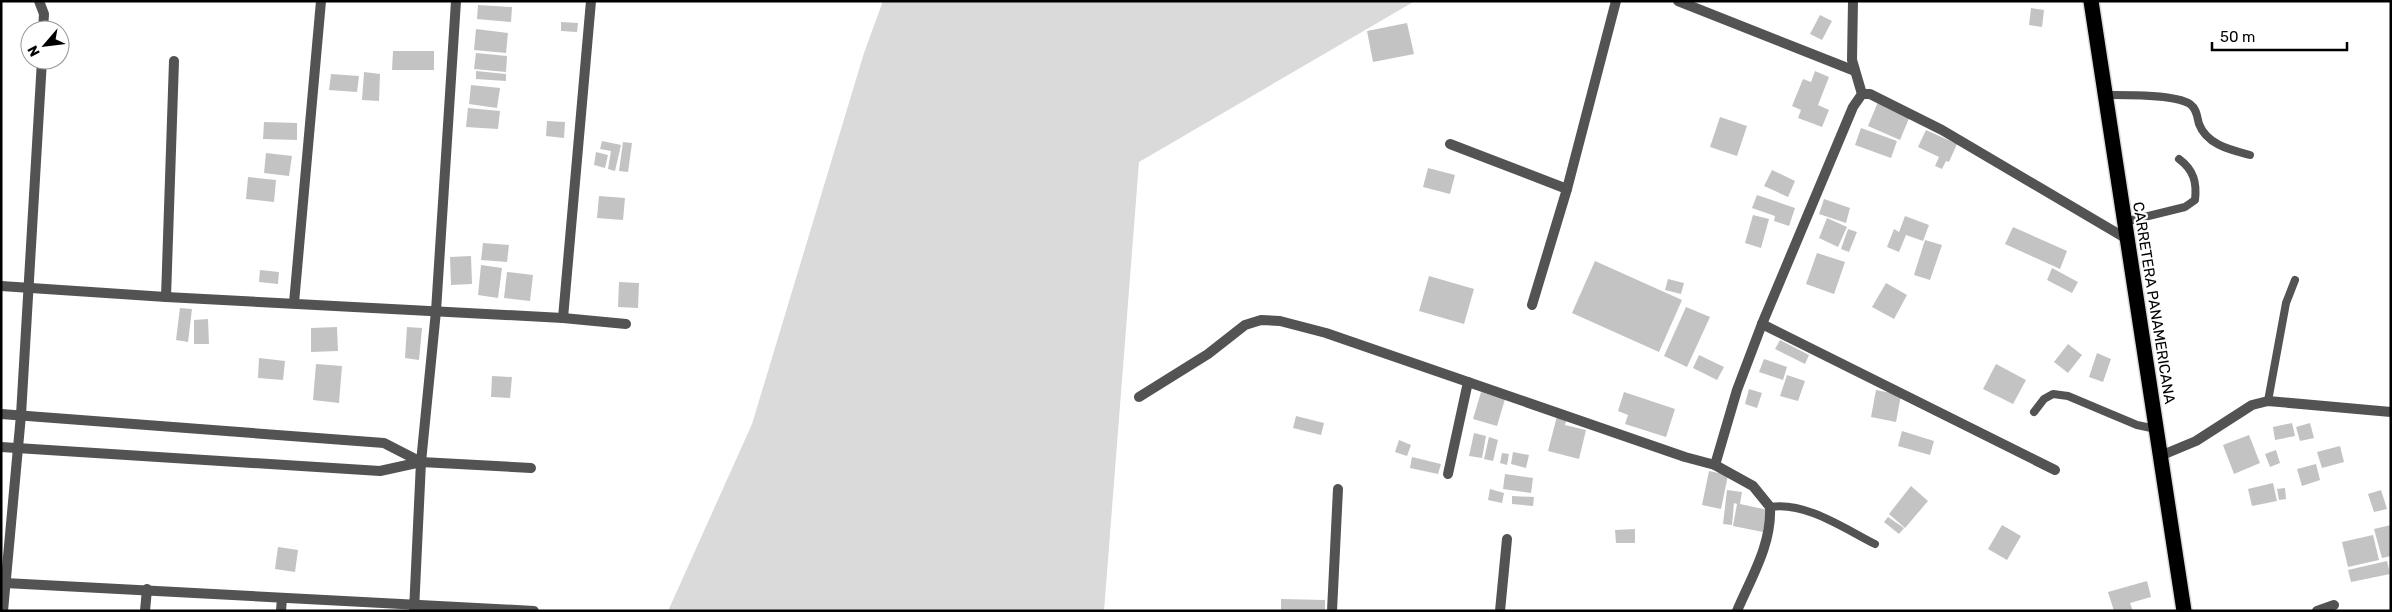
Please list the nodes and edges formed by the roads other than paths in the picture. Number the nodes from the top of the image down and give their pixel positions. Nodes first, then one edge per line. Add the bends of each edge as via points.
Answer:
1 (38, 1) edge
2 (321, 1) edge
3 (456, 1) edge
4 (590, 1) edge
5 (1616, 1) edge
6 (1678, 1) edge
7 (1853, 1) edge
8 (2091, 1) edge
9 (44, 20) edge
10 (174, 61) dead end
11 (41, 70) edge
12 (1855, 71) junction
13 (1862, 94) junction
14 (2105, 95) junction
15 (1450, 144) dead end
16 (2250, 155) dead end
17 (2179, 158) dead end
18 (1567, 189) junction
19 (2124, 222) junction
20 (2127, 239) junction
21 (2295, 280) dead end
22 (1, 286) edge
23 (29, 286) junction
24 (166, 298) junction
25 (294, 303) junction
26 (1532, 305) dead end
27 (436, 311) junction
28 (562, 318) junction
29 (626, 324) dead end
30 (1762, 324) junction
31 (1468, 382) junction
32 (1139, 397) dead end
33 (2268, 401) junction
34 (2034, 412) dead end
35 (2391, 412) edge
36 (1, 414) edge
37 (21, 415) junction
38 (2156, 429) junction
39 (1, 447) edge
40 (18, 448) junction
41 (2160, 456) junction
42 (421, 462) junction
43 (1715, 466) junction
44 (531, 468) dead end
45 (2055, 470) dead end
46 (1448, 474) dead end
47 (1338, 490) dead end
48 (1770, 507) junction
49 (1507, 539) dead end
50 (1875, 544) dead end
51 (5, 584) junction
52 (147, 589) junction
53 (282, 598) junction
54 (2334, 605) dead end
55 (414, 607) edge
56 (4, 611) edge
57 (145, 611) edge
58 (281, 611) edge
59 (534, 611) edge
60 (1332, 611) edge
61 (1500, 611) edge
62 (1737, 611) edge
63 (2184, 611) edge
64 (2316, 611) edge

1 - 9 street
2 - 25 street
3 - 27 street
4 - 28 street
5 - 18 street
6 - 12 street
7 - 12 street via 1851,50
8 - 14 highway, CARRETERA PANAMERICANA
10 - 24 street
11 - 23 street
12 - 13 street
13 - 20 street via 1870,94 1942,130
13 - 30 street via 1852,107
14 - 16 lane via 2152,96 2190,104 2209,139 2228,150
14 - 19 highway, CARRETERA PANAMERICANA
15 - 18 street
17 - 19 lane via 2188,165 2196,184 2195,200 2186,207
18 - 26 street
19 - 20 highway, CARRETERA PANAMERICANA
20 - 38 highway, CARRETERA PANAMERICANA
21 - 33 lane via 2286,304
22 - 23 street
23 - 24 street
23 - 37 street
24 - 25 street
25 - 27 street
27 - 28 street
27 - 42 street
28 - 29 street
30 - 43 street via 1737,390
30 - 45 street
31 - 32 street via 1326,333 1280,320 1261,320 1245,325 1208,354
31 - 43 street
31 - 46 street
33 - 35 street
33 - 41 street via 2252,405 2196,441
34 - 38 lane via 2044,399 2053,394 2068,396
36 - 37 street
37 - 40 street
37 - 42 street via 384,443
38 - 41 highway, CARRETERA PANAMERICANA
39 - 40 street
40 - 42 street via 380,471
40 - 51 street
41 - 63 highway, CARRETERA PANAMERICANA
42 - 44 street
42 - 55 street
43 - 48 street via 1753,486
47 - 60 street
48 - 50 lane via 1799,507
48 - 62 street via 1769,530 1759,563
49 - 61 street
51 - 52 street
51 - 56 street
52 - 53 street
52 - 57 street
53 - 55 street
53 - 58 street
54 - 64 street
55 - 59 street

